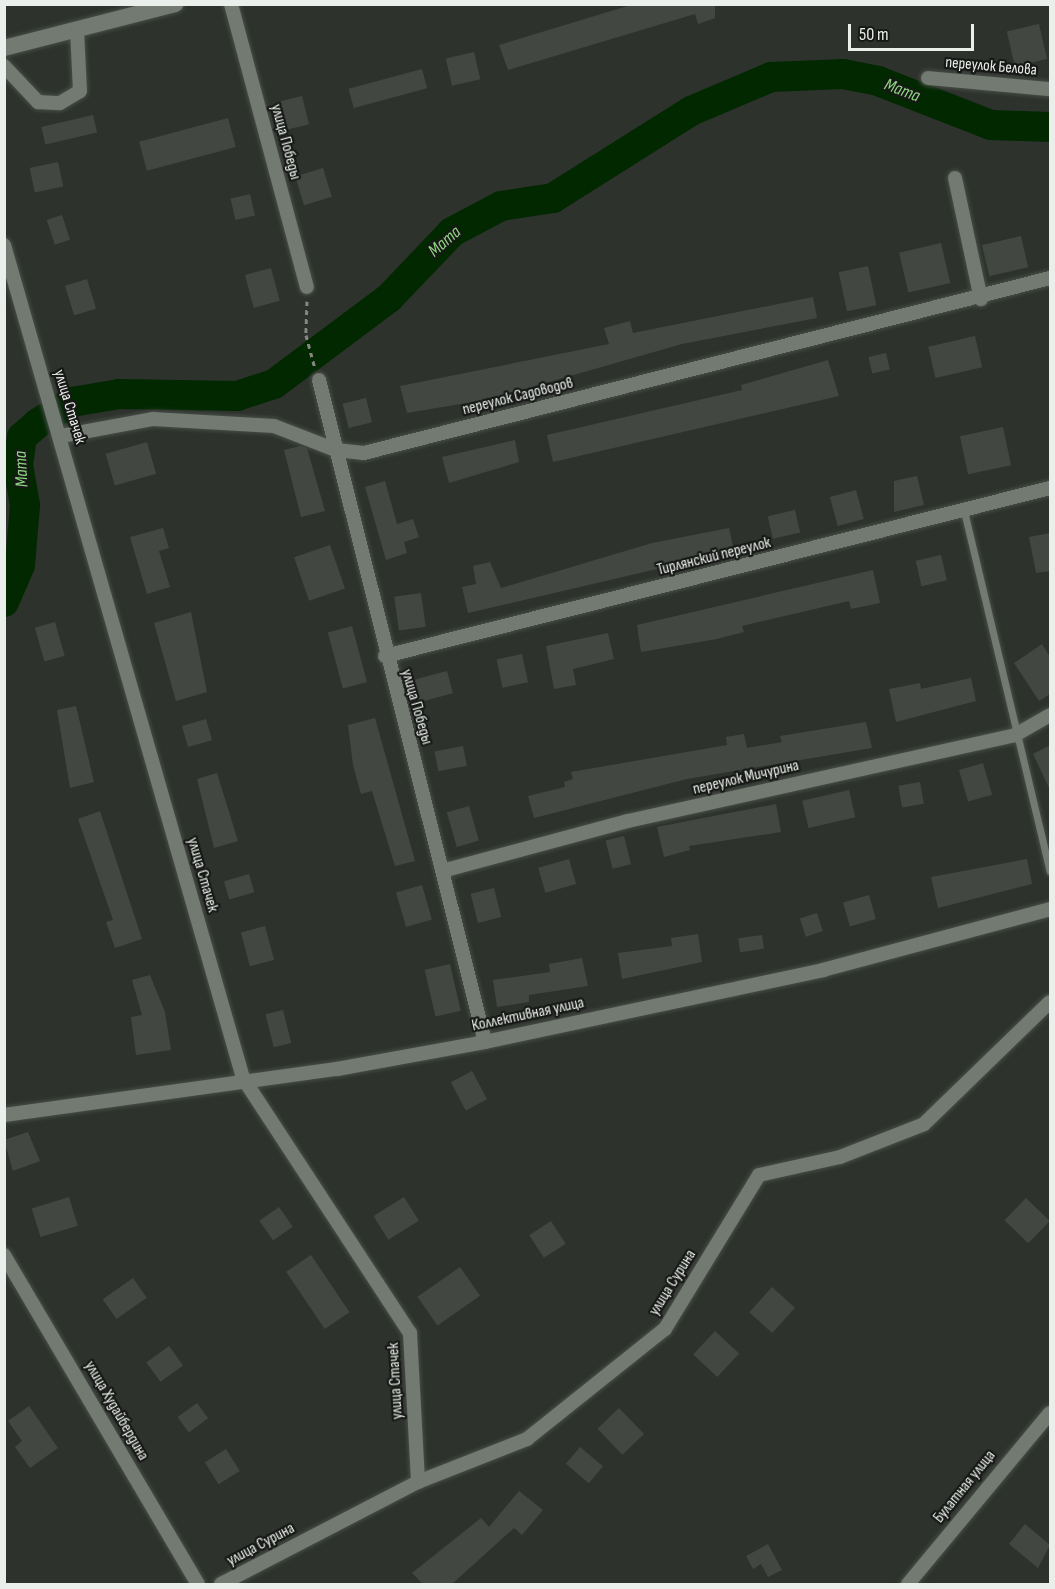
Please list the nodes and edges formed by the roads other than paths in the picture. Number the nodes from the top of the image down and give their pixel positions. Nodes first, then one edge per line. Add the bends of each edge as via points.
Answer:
1 (175, 4) edge
2 (231, 4) edge
3 (77, 30) junction
4 (4, 48) edge
5 (4, 66) edge
6 (928, 78) dead end
7 (1050, 89) edge
8 (955, 178) dead end
9 (4, 245) edge
10 (1050, 278) edge
11 (307, 287) road end
12 (981, 299) junction
13 (319, 380) road end
14 (61, 436) junction
15 (336, 450) junction
16 (1050, 488) edge
17 (964, 511) junction
18 (385, 657) junction
19 (1050, 716) edge
20 (1015, 735) junction
21 (446, 870) junction
22 (1050, 871) edge
23 (1050, 909) edge
24 (1050, 1002) edge
25 (485, 1042) junction
26 (243, 1078) junction
27 (4, 1115) edge
28 (4, 1255) edge
29 (1050, 1413) edge
30 (418, 1482) junction
31 (198, 1584) edge
32 (221, 1584) edge
33 (908, 1584) edge

1 - 3 street
2 - 11 street, улица Победы
3 - 4 street
3 - 5 street via 80,92 60,103 38,102
6 - 7 street, переулок Белова
8 - 12 street
9 - 14 street, улица Стачек
10 - 12 street, переулок Садоводов
12 - 15 street, переулок Садоводов via 364,453
13 - 15 street, улица Победы
14 - 15 street, переулок Садоводов via 153,419 274,426
14 - 26 street, улица Стачек
15 - 18 street, улица Победы
16 - 17 street, Тирлянский переулок
17 - 18 street, Тирлянский переулок
17 - 20 lane
18 - 21 street, улица Победы
19 - 20 street, переулок Мичурина
20 - 21 street, переулок Мичурина via 628,821
20 - 22 lane
21 - 25 street, улица Победы
23 - 25 street, Коллективная улица via 823,970
24 - 30 street, улица Сурина via 924,1124 840,1157 759,1175 665,1329 526,1439
25 - 26 street, Коллективная улица via 337,1069
26 - 27 street, Коллективная улица
26 - 30 street, улица Стачек via 410,1333
28 - 31 street, улица Худайбердина
29 - 33 street, Булатная улица
30 - 32 street, улица Сурина

